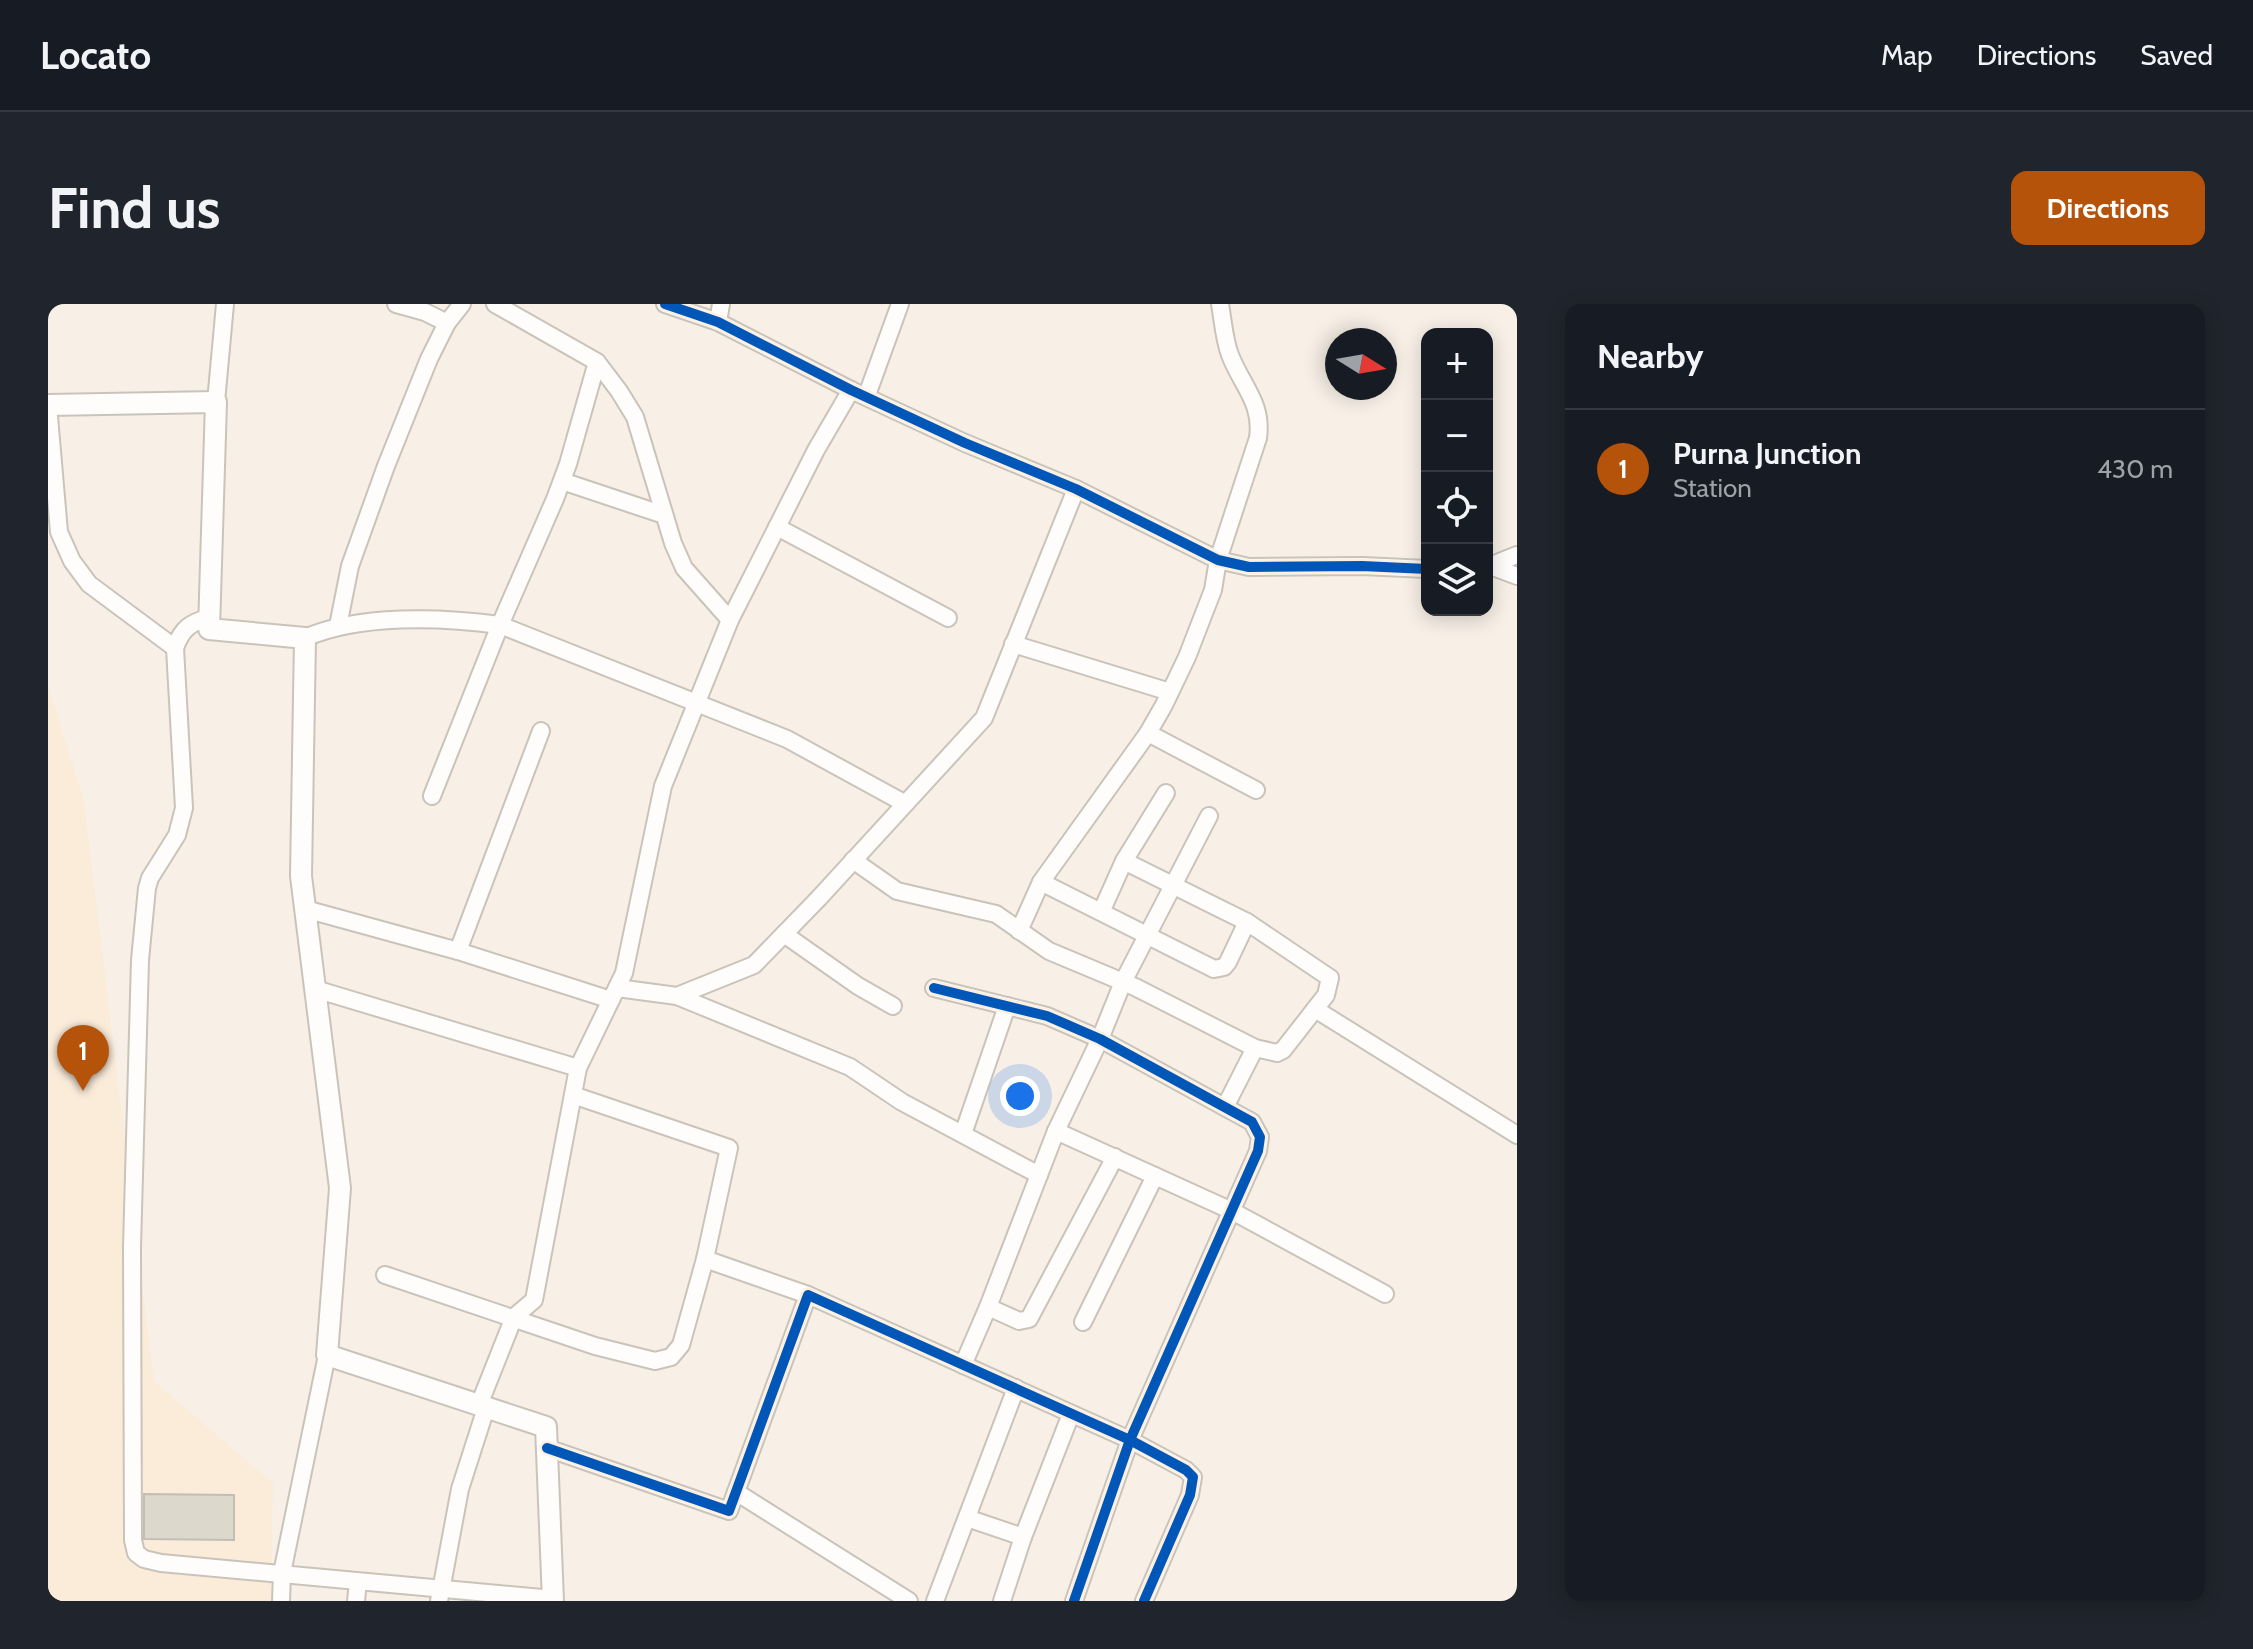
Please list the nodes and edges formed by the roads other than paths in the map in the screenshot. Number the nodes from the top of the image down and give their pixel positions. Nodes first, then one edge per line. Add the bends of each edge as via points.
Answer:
1 (225, 304) edge
2 (396, 304) edge
3 (462, 304) edge
4 (495, 304) edge
5 (665, 304) edge
6 (721, 304) edge
7 (900, 304) edge
8 (1220, 304) edge
9 (718, 322) junction
10 (447, 323) junction
11 (597, 362) junction
12 (859, 392) junction
13 (216, 402) junction
14 (48, 405) edge
15 (562, 481) junction
16 (1076, 489) junction
17 (664, 515) junction
18 (777, 527) junction
19 (1517, 555) edge
20 (1218, 560) junction
21 (1493, 566) edge
22 (1493, 568) edge
23 (1421, 569) edge
24 (1517, 576) edge
25 (210, 617) junction
26 (948, 618) dead end
27 (730, 620) junction
28 (500, 625) junction
29 (338, 626) junction
30 (305, 638) junction
31 (1013, 644) junction
32 (175, 648) junction
33 (1170, 692) junction
34 (697, 702) junction
35 (541, 731) dead end
36 (1148, 733) junction
37 (1256, 790) dead end
38 (1166, 793) dead end
39 (432, 796) dead end
40 (904, 803) junction
41 (1209, 816) dead end
42 (853, 860) junction
43 (1124, 861) junction
44 (1041, 882) junction
45 (1171, 886) junction
46 (305, 909) junction
47 (1102, 910) junction
48 (1247, 922) junction
49 (1019, 931) junction
50 (1147, 933) junction
51 (784, 934) junction
52 (458, 951) junction
53 (1123, 982) junction
54 (934, 988) dead end
55 (315, 989) junction
56 (614, 994) junction
57 (677, 996) junction
58 (893, 1006) dead end
59 (1007, 1006) junction
60 (1315, 1009) junction
61 (1100, 1039) junction
62 (1255, 1048) junction
63 (578, 1068) junction
64 (573, 1095) junction
65 (1225, 1107) junction
66 (1056, 1131) junction
67 (963, 1134) junction
68 (1517, 1135) edge
69 (1115, 1157) junction
70 (1039, 1175) junction
71 (1155, 1176) junction
72 (1232, 1211) junction
73 (705, 1259) junction
74 (385, 1275) dead end
75 (1385, 1294) dead end
76 (808, 1295) junction
77 (988, 1307) junction
78 (514, 1317) junction
79 (1083, 1322) dead end
80 (327, 1355) junction
81 (963, 1365) junction
82 (1016, 1388) junction
83 (482, 1406) junction
84 (1071, 1414) junction
85 (1130, 1440) junction
86 (547, 1448) junction
87 (736, 1492) junction
88 (967, 1518) junction
89 (1023, 1537) junction
90 (282, 1573) junction
91 (358, 1582) junction
92 (440, 1594) edge
93 (553, 1600) edge
94 (281, 1601) edge
95 (356, 1601) edge
96 (909, 1601) edge
97 (935, 1601) edge
98 (1002, 1601) edge
99 (1074, 1601) edge
100 (1144, 1601) edge

1 - 13 street
2 - 10 street
3 - 10 street
4 - 11 street
5 - 9 street
6 - 9 street
7 - 12 street
8 - 20 street via 1229,352 1261,421
9 - 12 street
10 - 29 street via 350,566
11 - 15 street
11 - 17 street via 635,417
12 - 16 street
12 - 18 street via 816,450
13 - 14 main road
13 - 25 main road
14 - 32 street via 59,532 72,561 89,584
15 - 17 street
15 - 28 street
16 - 20 street
16 - 31 street
17 - 27 street via 684,568
18 - 26 street
18 - 27 street
19 - 21 street
20 - 23 street via 1249,567
20 - 33 street via 1213,590
22 - 24 street
25 - 30 main road via 209,629
25 - 32 street via 191,623
27 - 34 street
28 - 29 street via 467,620
28 - 34 street
28 - 39 street
29 - 30 street
30 - 46 main road
31 - 33 street
31 - 40 street via 984,718
32 - 90 street via 184,808 177,835 147,888 140,960 132,1247 133,1540 136,1553 161,1563
33 - 36 street
34 - 40 street via 787,739
34 - 56 street via 663,786 624,973
35 - 52 street
36 - 37 street
36 - 44 street
38 - 43 street
40 - 42 street
41 - 45 street
42 - 49 street via 897,891 996,914
42 - 51 street
43 - 45 street
43 - 47 street
44 - 47 street
44 - 49 street
45 - 48 street
45 - 50 street
46 - 52 street
46 - 55 main road
47 - 50 street
48 - 50 street via 1228,962 1214,969
48 - 60 street via 1330,978
49 - 53 street via 1049,951
50 - 53 street
51 - 57 street via 754,965
51 - 58 street
52 - 56 street
53 - 61 street
53 - 62 street
54 - 59 street
55 - 63 street
55 - 80 main road via 340,1188
56 - 57 street
56 - 63 street
57 - 67 street via 850,1067
59 - 61 street
59 - 67 street
60 - 62 street via 1283,1050
60 - 68 street
61 - 65 street
61 - 66 street
62 - 65 street
63 - 64 street
64 - 73 street via 729,1148
64 - 78 street via 534,1300
65 - 72 street via 1252,1122 1260,1137
66 - 69 street
66 - 70 street
67 - 70 street
69 - 71 street
69 - 77 street via 1029,1319 1019,1321
70 - 77 street
71 - 72 street
71 - 79 street
72 - 75 street
72 - 85 street
73 - 76 street
73 - 78 street via 688,1328 671,1357 636,1357
74 - 78 street
76 - 81 street
76 - 87 street
77 - 81 street
78 - 83 street
80 - 83 main road
80 - 90 street
81 - 82 street
82 - 84 street
82 - 88 street
83 - 86 main road via 546,1427
83 - 92 street
84 - 85 street
84 - 89 street
85 - 99 street
85 - 100 street via 1193,1477
86 - 87 street via 729,1511
86 - 93 main road
87 - 96 street
88 - 89 street
88 - 97 street
89 - 98 street
90 - 91 street
90 - 94 street
91 - 92 street
91 - 95 street
92 - 93 street

